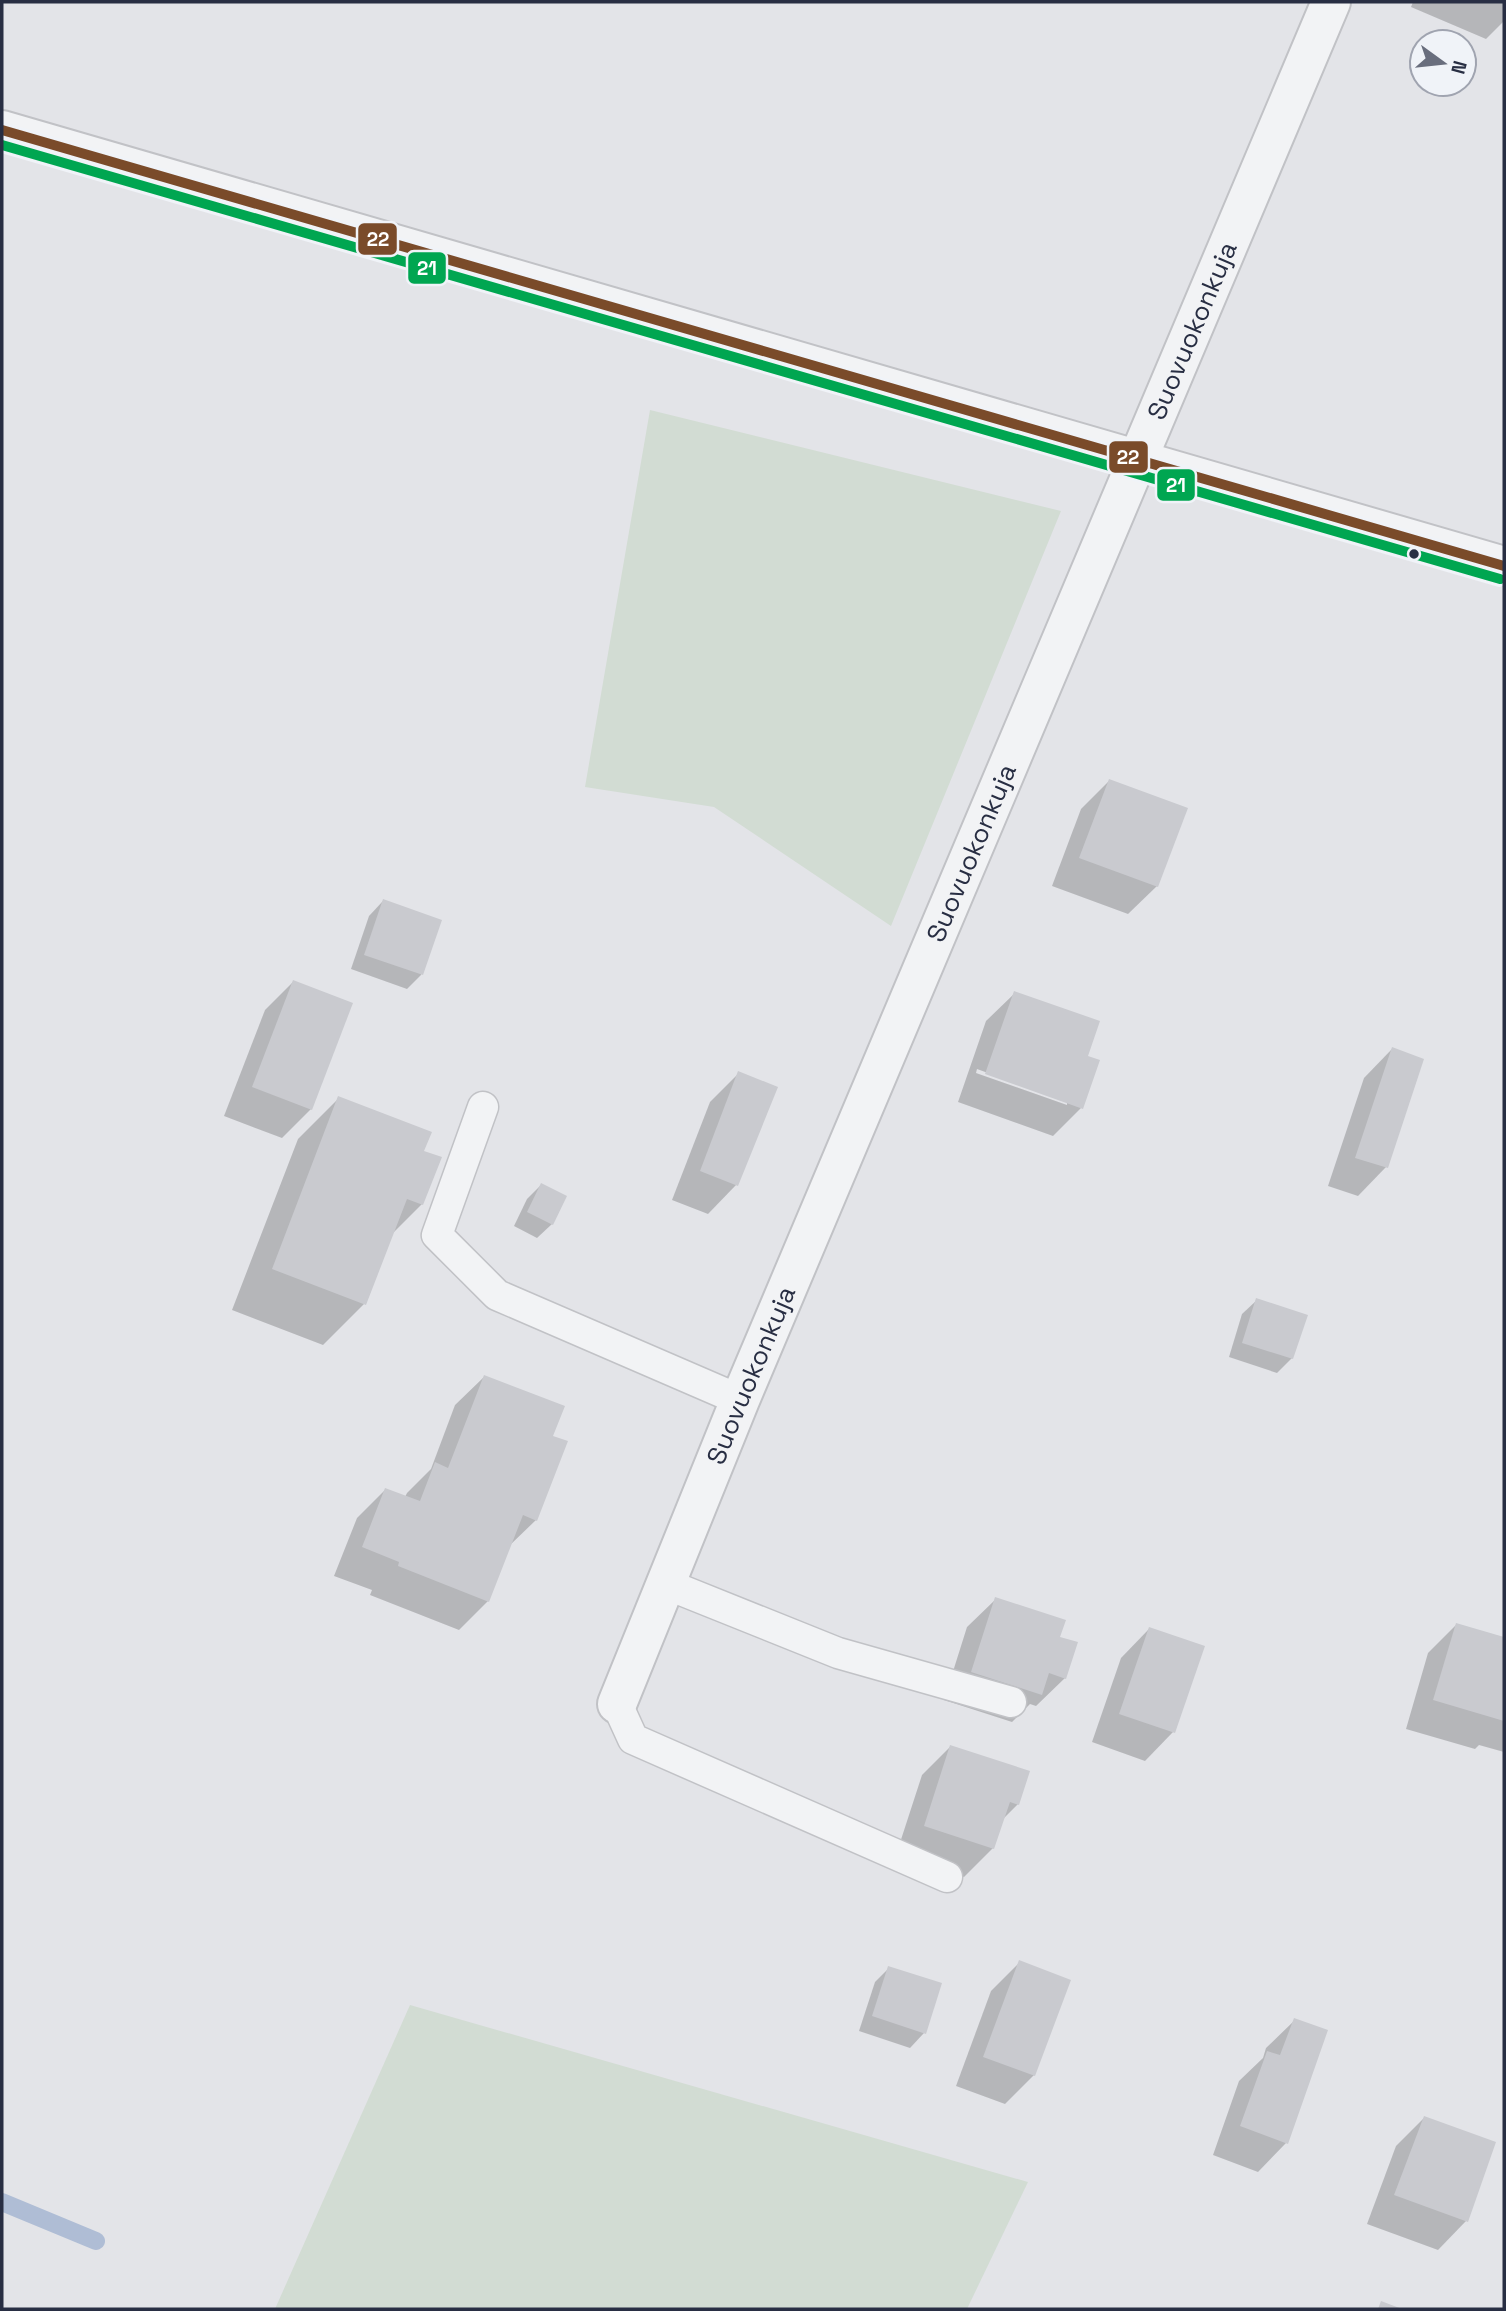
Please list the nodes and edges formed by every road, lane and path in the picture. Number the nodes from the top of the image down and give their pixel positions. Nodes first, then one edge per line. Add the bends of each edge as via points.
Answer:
1 (1331, 2) edge
2 (2, 130) edge
3 (1139, 459) junction
4 (1504, 566) edge
5 (483, 1107) dead end
6 (740, 1400) junction
7 (666, 1584) junction
8 (1011, 1702) dead end
9 (617, 1704) joint
10 (947, 1877) dead end

1 - 3 street, Suovuokonkuja
2 - 3 street
3 - 4 street
3 - 6 street, Suovuokonkuja
5 - 6 lane via 437,1235 497,1295
6 - 7 street, Suovuokonkuja
7 - 8 lane via 838,1653
7 - 9 street, Suovuokonkuja
9 - 10 lane via 633,1739

